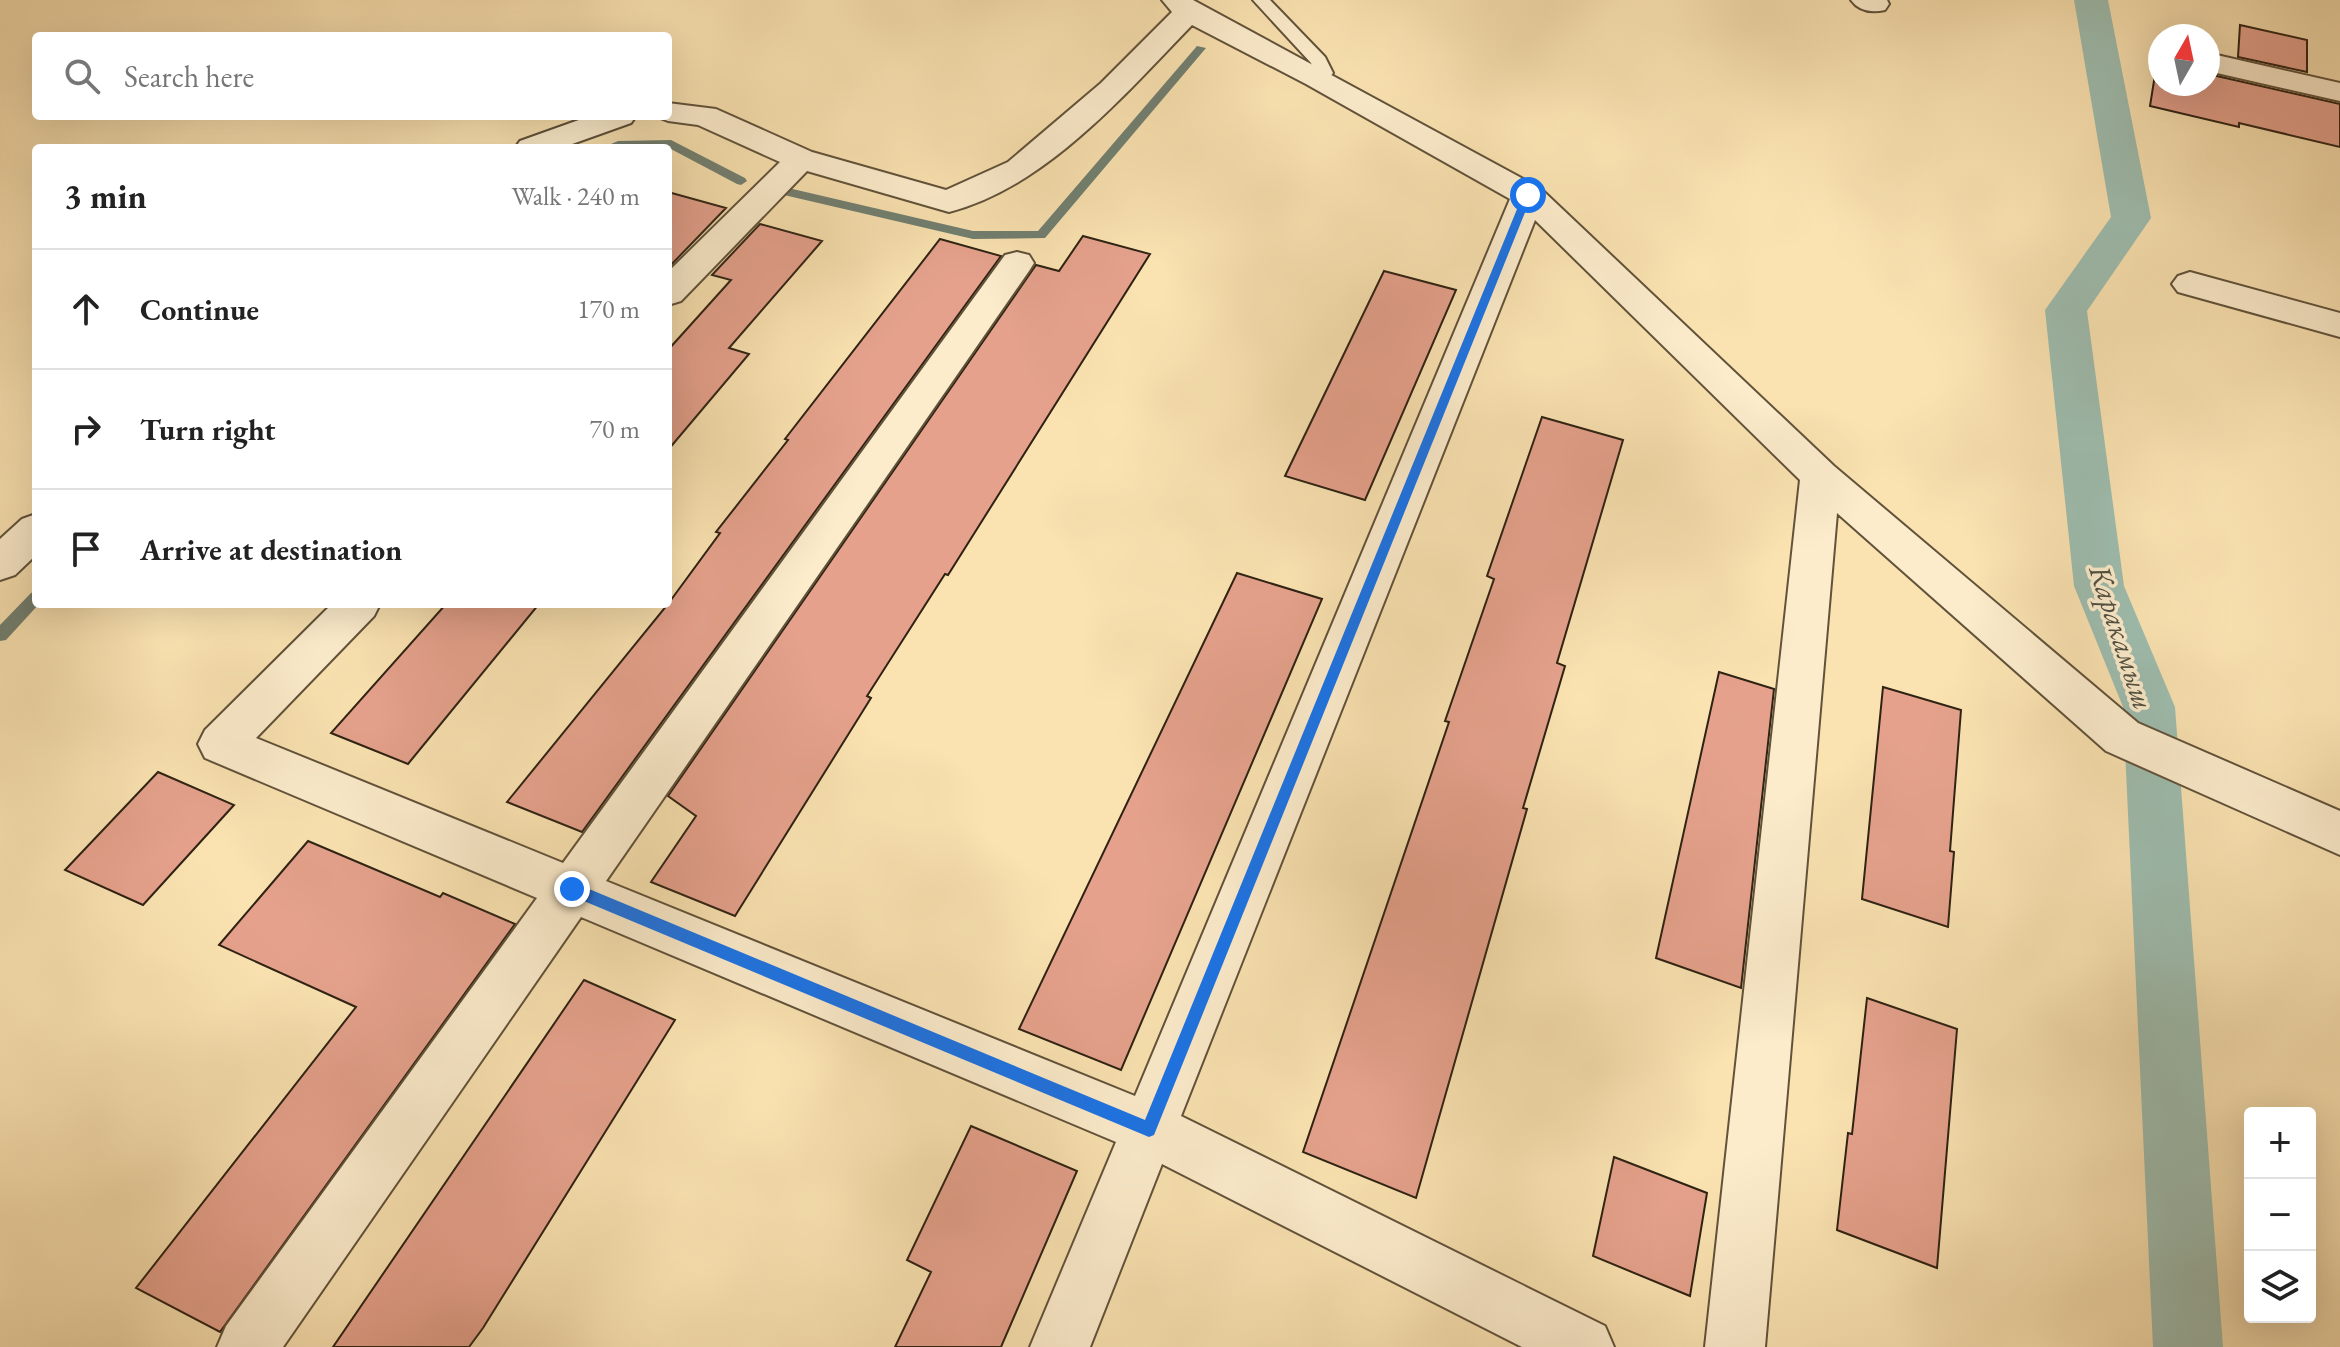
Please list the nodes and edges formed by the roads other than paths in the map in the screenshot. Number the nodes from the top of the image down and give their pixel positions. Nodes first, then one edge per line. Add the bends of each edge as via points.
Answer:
1 (1261, 0) edge
2 (1183, 6) edge
3 (2220, 65) edge
4 (1317, 78) junction
5 (2340, 92) edge
6 (672, 112) edge
7 (609, 120) edge
8 (542, 144) edge
9 (801, 159) junction
10 (1528, 195) junction
11 (1017, 263) dead end
12 (2190, 284) dead end
13 (672, 289) edge
14 (2340, 325) edge
15 (1820, 476) junction
16 (32, 534) edge
17 (0, 564) edge
18 (355, 608) edge
19 (2340, 834) edge
20 (572, 889) junction
21 (1149, 1129) junction
22 (247, 1347) edge
23 (1060, 1347) edge
24 (1584, 1347) edge
25 (1735, 1347) edge

1 - 4 lane via 1319,61 1324,73
2 - 4 street
2 - 9 street via 1112,90 1020,169 949,202
3 - 5 street
4 - 10 street
6 - 9 street via 705,116
7 - 8 street
9 - 13 street
10 - 15 street
10 - 21 street
11 - 20 street
12 - 14 street
15 - 19 street via 2122,737
15 - 25 street
16 - 17 street
18 - 20 street via 221,744
20 - 21 street
20 - 22 street
21 - 23 street
21 - 24 street

